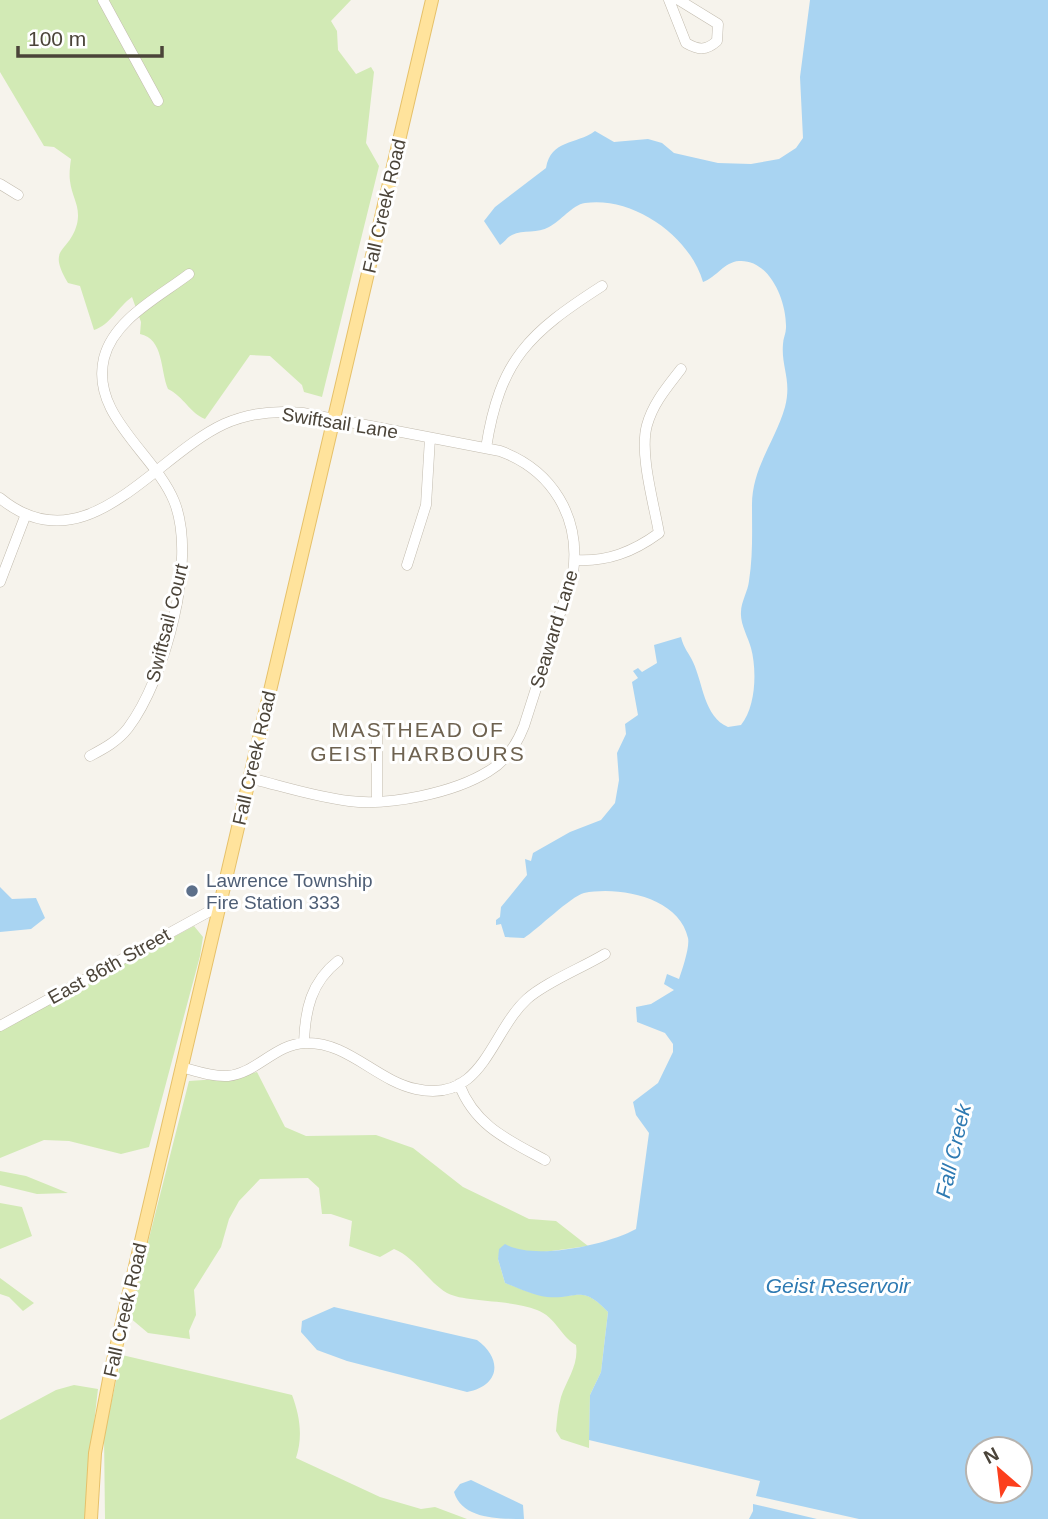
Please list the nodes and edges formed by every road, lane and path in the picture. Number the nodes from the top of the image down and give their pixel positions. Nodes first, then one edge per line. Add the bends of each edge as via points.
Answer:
1 (103, 0) edge
2 (432, 0) edge
3 (669, 0) edge
4 (680, 0) edge
5 (158, 101) dead end
6 (0, 184) edge
7 (18, 195) dead end
8 (189, 274) dead end
9 (603, 286) dead end
10 (681, 369) dead end
11 (333, 420) junction
12 (430, 438) junction
13 (486, 448) junction
14 (157, 470) junction
15 (0, 498) edge
16 (26, 514) junction
17 (575, 560) junction
18 (407, 565) dead end
19 (0, 582) edge
20 (377, 726) dead end
21 (90, 756) dead end
22 (249, 778) junction
23 (377, 801) junction
24 (219, 906) junction
25 (605, 954) dead end
26 (338, 961) dead end
27 (0, 1026) edge
28 (304, 1042) junction
29 (181, 1067) junction
30 (459, 1084) junction
31 (545, 1160) dead end
32 (91, 1519) edge

1 - 5 street
2 - 11 main road, Fall Creek Road
3 - 4 street via 687,43 701,50 710,47 717,41 718,24
6 - 7 street
8 - 14 street, Swiftsail Court via 127,320 104,358 103,385 110,406
9 - 13 street via 549,321 522,350 498,393
10 - 17 street via 660,396 647,427 647,466 659,533 615,557
11 - 12 street, Swiftsail Lane
11 - 14 street, Swiftsail Lane via 294,412 245,417 208,433
11 - 22 main road, Fall Creek Road
12 - 13 street, Swiftsail Lane
12 - 18 street via 424,514
13 - 17 street, Swiftsail Lane via 528,464 554,489 570,520
14 - 16 street, Swiftsail Lane via 106,509 85,517 53,520
14 - 21 street, Swiftsail Court via 181,523 181,581 149,695 128,728
15 - 16 street
16 - 19 street
17 - 23 street, Seaward Lane via 524,726 506,757 477,778 405,800
20 - 23 street
22 - 23 street, Seaward Lane via 336,799
22 - 24 main road, Fall Creek Road
24 - 27 street, East 86th Street
24 - 29 main road, Fall Creek Road
25 - 30 street via 530,997 514,1012 482,1065
26 - 28 street via 313,992
28 - 29 street via 286,1046 235,1075
28 - 30 street via 337,1049 413,1088 441,1090
29 - 32 main road, Fall Creek Road via 111,1369 95,1453
30 - 31 street via 468,1105 486,1126

